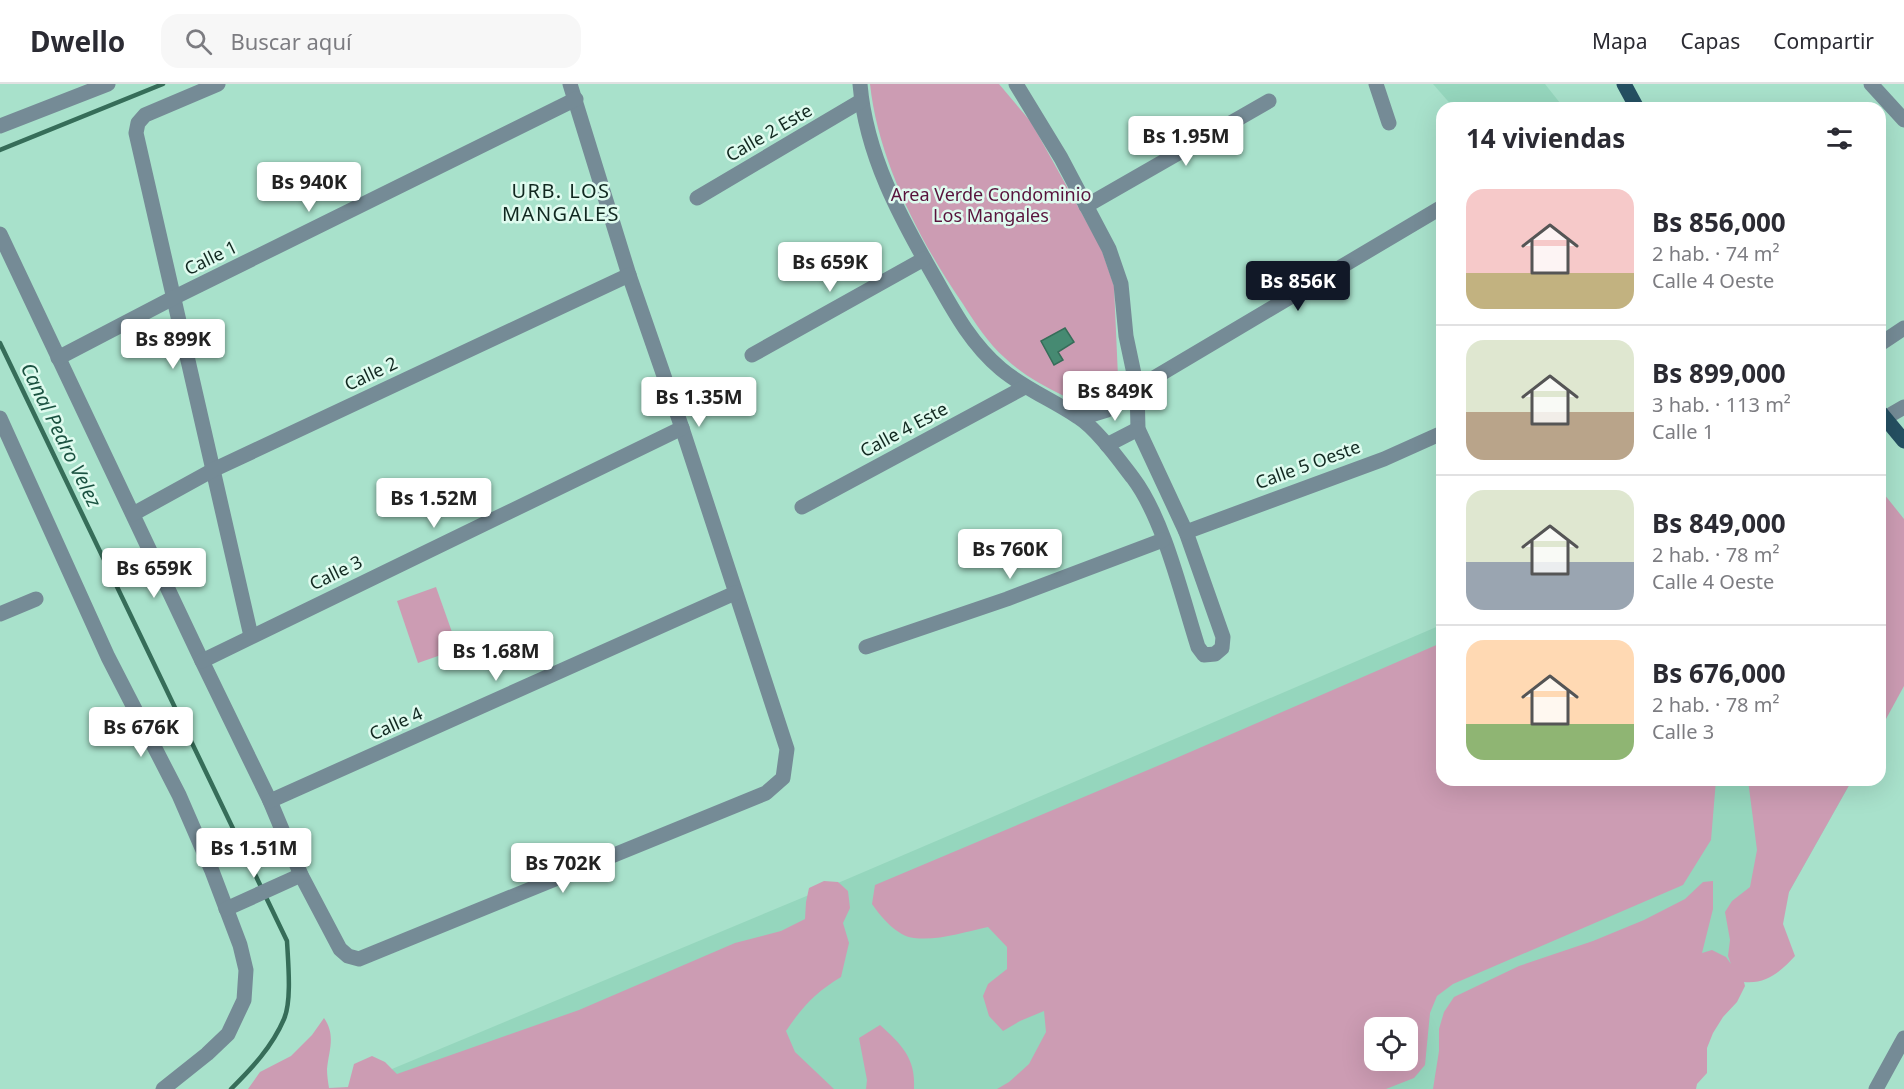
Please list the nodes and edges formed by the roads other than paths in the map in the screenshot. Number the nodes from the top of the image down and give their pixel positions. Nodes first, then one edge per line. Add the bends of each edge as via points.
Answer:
1 (108, 84) edge
2 (218, 84) edge
3 (570, 84) edge
4 (860, 84) edge
5 (1016, 84) edge
6 (1376, 84) edge
7 (1624, 84) edge
8 (1871, 84) edge
9 (576, 99) junction
10 (861, 101) junction
11 (1269, 101) dead end
12 (1634, 102) edge
13 (1904, 120) edge
14 (1389, 123) dead end
15 (0, 126) edge
16 (698, 198) dead end
17 (1086, 206) junction
18 (1436, 211) edge
19 (0, 234) edge
20 (924, 259) junction
21 (629, 275) junction
22 (173, 298) junction
23 (1904, 328) edge
24 (1886, 340) edge
25 (752, 355) dead end
26 (58, 358) junction
27 (1025, 387) junction
28 (1137, 388) junction
29 (1904, 408) edge
30 (1886, 414) edge
31 (0, 418) edge
32 (1081, 418) junction
33 (1886, 420) edge
34 (682, 428) junction
35 (1138, 429) junction
36 (1436, 436) edge
37 (1904, 441) edge
38 (1107, 445) junction
39 (213, 470) junction
40 (802, 507) dead end
41 (133, 514) junction
42 (1186, 532) junction
43 (1163, 540) junction
44 (735, 593) junction
45 (36, 599) dead end
46 (0, 614) edge
47 (251, 636) junction
48 (866, 647) dead end
49 (201, 661) junction
50 (270, 801) junction
51 (301, 875) junction
52 (226, 909) junction
53 (1904, 1038) edge
54 (163, 1089) edge
55 (1876, 1089) edge

1 - 15 street
2 - 22 street via 145,115 138,123 136,133
3 - 9 street
4 - 10 street
5 - 17 street
6 - 14 street
7 - 12 main road
8 - 13 street
9 - 21 street
9 - 22 street, Calle 1
10 - 16 street, Calle 2 Este
10 - 20 street via 888,190
11 - 17 street
17 - 28 street via 1109,249 1121,284
18 - 28 street
19 - 26 street
20 - 25 street
20 - 27 street via 978,346
21 - 34 street
21 - 39 street, Calle 2
22 - 26 street, Calle 1
22 - 39 street
23 - 24 street
26 - 41 street
27 - 32 street
27 - 40 street, Calle 4 Este
28 - 32 street via 1107,410
28 - 35 street
29 - 30 street
31 - 52 street via 108,657 179,795
32 - 38 street
33 - 37 main road
34 - 44 street
34 - 47 street, Calle 3
35 - 38 street
35 - 42 street
36 - 42 street, Calle 5 Oeste via 1384,459
38 - 43 street via 1135,480
39 - 41 street, Calle 2
39 - 47 street
41 - 49 street
42 - 43 street via 1223,637 1222,648 1215,654 1204,654 1198,647
43 - 48 street
44 - 50 street, Calle 4
44 - 51 street via 787,749 783,778 766,793 359,959 340,949
45 - 46 street
47 - 49 street, Calle 3
49 - 50 street
50 - 51 street
51 - 52 street
52 - 54 street via 246,970 244,1000 228,1034
53 - 55 street

